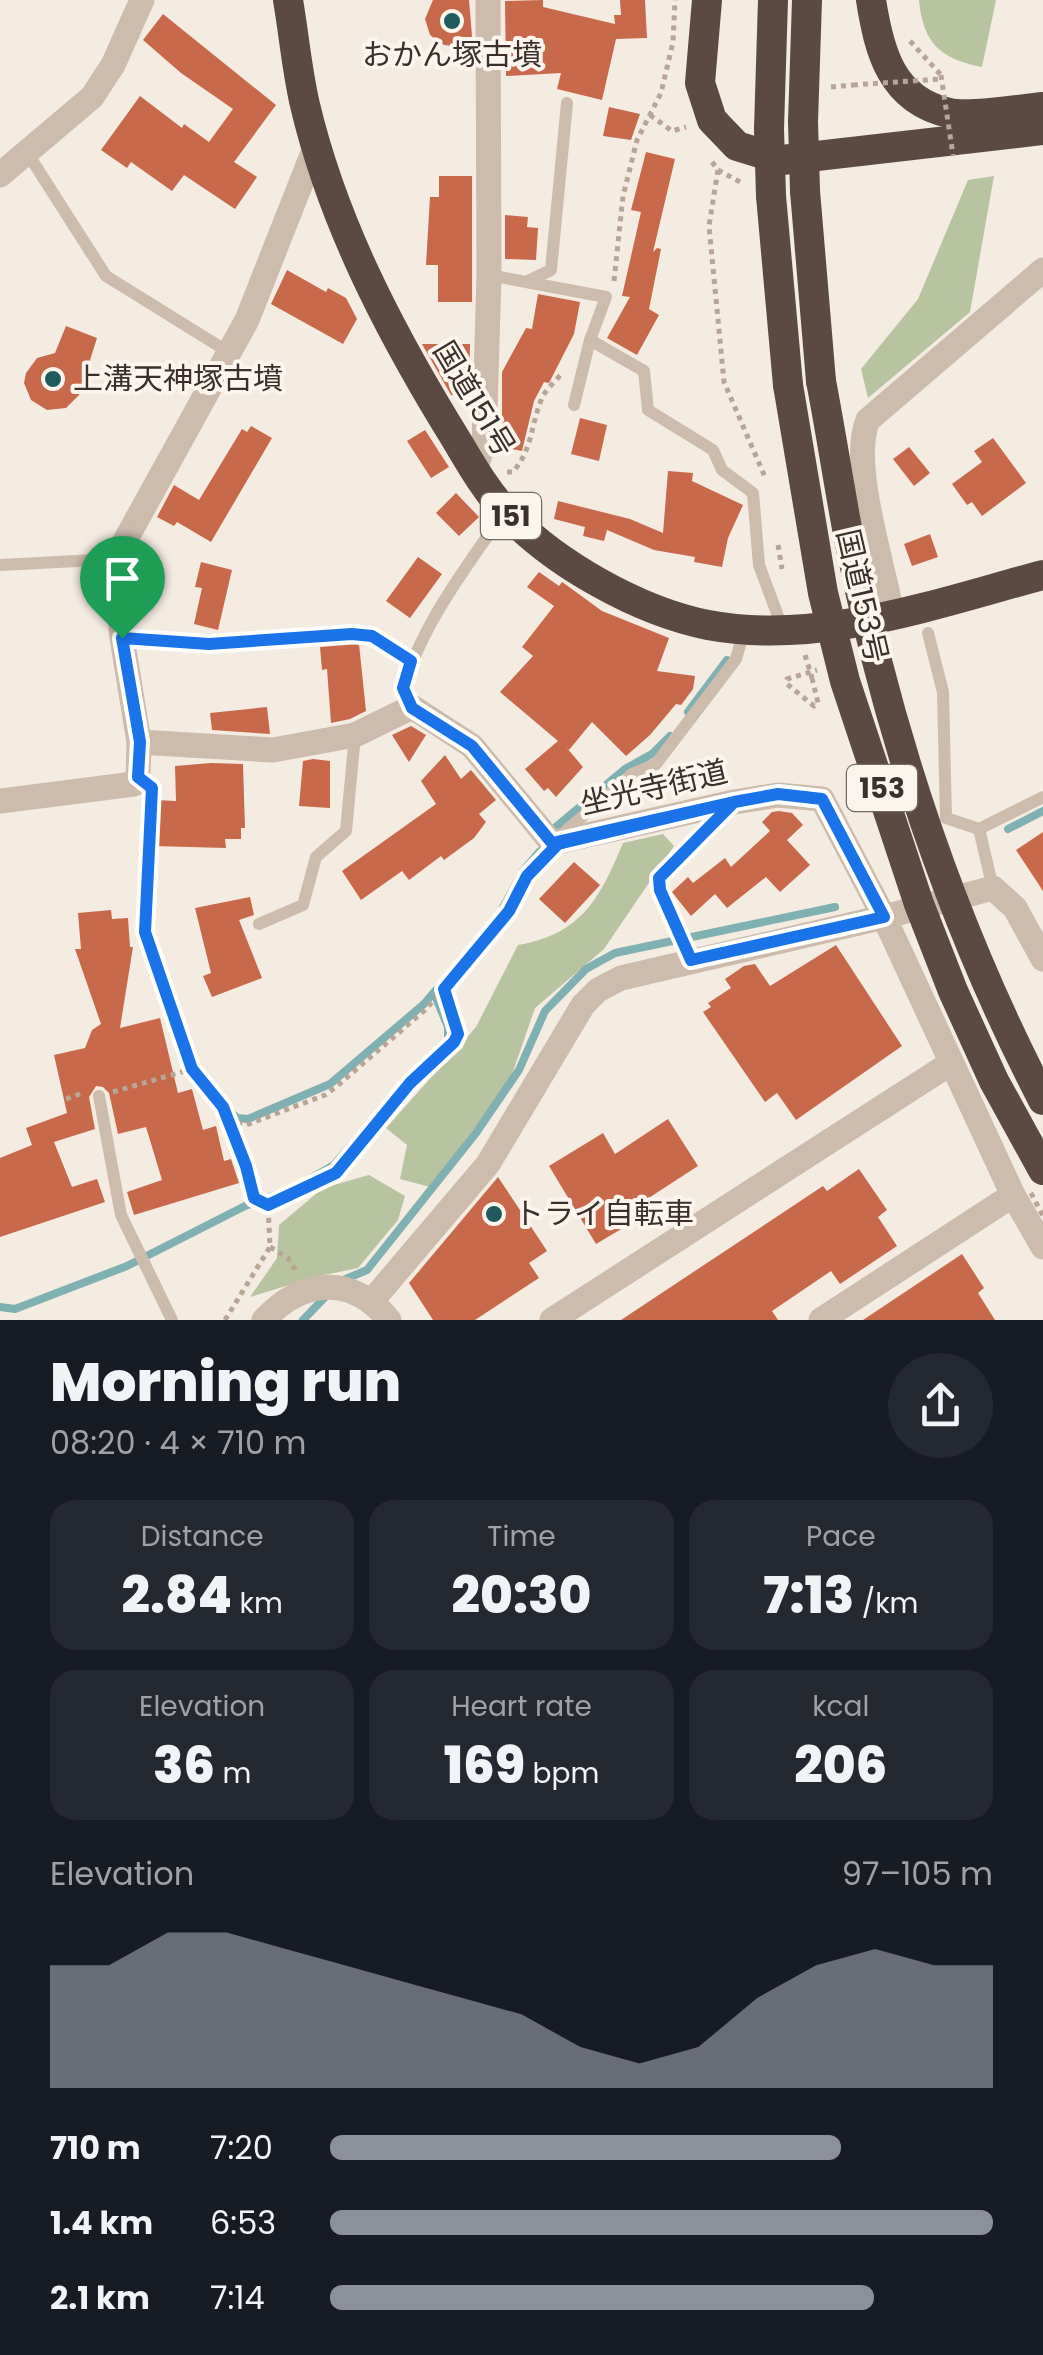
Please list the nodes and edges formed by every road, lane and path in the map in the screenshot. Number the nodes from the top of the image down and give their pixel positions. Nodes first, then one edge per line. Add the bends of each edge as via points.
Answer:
1 (142, 0) edge
2 (288, 0) edge
3 (488, 0) edge
4 (675, 0) edge
5 (707, 0) edge
6 (773, 0) edge
7 (806, 0) edge
8 (871, 0) edge
9 (904, 31) dead end
10 (941, 79) junction
11 (826, 88) dead end
12 (567, 103) dead end
13 (1043, 107) edge
14 (650, 115) junction
15 (686, 127) dead end
16 (1043, 130) edge
17 (316, 145) junction
18 (28, 154) junction
19 (954, 155) dead end
20 (718, 170) dead end
21 (0, 175) edge
22 (1043, 270) edge
23 (489, 276) junction
24 (526, 282) junction
25 (606, 297) junction
26 (590, 340) junction
27 (230, 352) junction
28 (574, 405) dead end
29 (485, 471) junction
30 (767, 484) dead end
31 (505, 510) junction
32 (114, 559) junction
33 (0, 565) edge
34 (1043, 576) edge
35 (892, 614) junction
36 (744, 629) junction
37 (783, 630) junction
38 (928, 633) dead end
39 (122, 638) junction
40 (805, 655) dead end
41 (411, 661) junction
42 (820, 669) dead end
43 (412, 708) junction
44 (354, 734) junction
45 (140, 742) junction
46 (138, 777) junction
47 (1043, 797) edge
48 (0, 801) edge
49 (734, 802) junction
50 (979, 829) junction
51 (555, 843) junction
52 (993, 888) junction
53 (884, 917) junction
54 (259, 924) dead end
55 (689, 954) junction
56 (1043, 959) edge
57 (442, 992) junction
58 (951, 1064) junction
59 (192, 1069) junction
60 (99, 1096) junction
61 (66, 1098) dead end
62 (1043, 1100) edge
63 (229, 1120) junction
64 (1043, 1170) edge
65 (1013, 1196) junction
66 (266, 1204) junction
67 (1043, 1247) edge
68 (270, 1248) junction
69 (307, 1289) junction
70 (380, 1311) edge
71 (172, 1320) edge
72 (225, 1320) edge
73 (264, 1320) edge
74 (552, 1320) edge
75 (822, 1320) edge

1 - 18 street via 92,98
2 - 17 highway, 国道151号 / 151
3 - 23 street
4 - 14 path via 673,42
5 - 16 highway via 700,83 712,120 737,146 782,160
6 - 64 highway, 国道153号 / 153, bridge via 771,196 788,385 822,593 919,904 994,1081
7 - 62 highway, 国道153号 / 153, bridge via 805,191 822,380 850,541 916,791 992,994
8 - 13 highway via 886,64 922,103 952,114
9 - 10 path
10 - 11 path, bridge
10 - 19 path, bridge
12 - 24 lane via 551,270
14 - 15 path via 672,131
14 - 25 path via 622,196 614,281
17 - 27 street
17 - 29 highway, 国道151号 / 151 via 372,290 418,376
18 - 21 street
18 - 27 lane via 106,276
20 - 30 path via 710,226 724,382
22 - 35 street via 868,420 861,438 863,470
23 - 24 lane
23 - 29 street
24 - 25 lane
25 - 26 lane
26 - 28 lane
26 - 29 path via 543,396 522,461 513,472
26 - 37 lane via 644,371 648,410 714,450 722,470 753,492 759,564
27 - 32 street
29 - 31 highway, 国道151号 / 151
31 - 36 highway, 国道151号 / 151 via 612,589 671,616
31 - 41 lane
32 - 33 lane
32 - 39 street
34 - 35 highway, 国道151号 / 151
35 - 37 highway, 国道151号 / 151
36 - 37 highway, 国道151号 / 151
36 - 51 lane via 736,659 656,764 632,774
38 - 50 lane via 943,692 946,818
39 - 41 path via 209,644 352,634 372,636
39 - 45 street
40 - 42 path, bridge via 812,678 818,703 814,706 787,679
41 - 43 lane via 403,688
43 - 44 street
43 - 51 street, 坐光寺街道 via 472,746
44 - 45 street via 273,750
44 - 54 lane via 346,831 316,857 304,906
45 - 46 street
46 - 48 street via 134,784
46 - 59 path via 152,788 145,932
47 - 50 lane
49 - 51 street, 坐光寺街道
49 - 53 street, 坐光寺街道 via 778,794 822,799
49 - 55 lane via 659,878
50 - 52 lane
51 - 57 path
52 - 53 street
52 - 56 street via 1015,908
53 - 55 street
53 - 58 street
55 - 70 street via 621,978 583,1005 488,1164
57 - 63 path via 325,1095 246,1125
57 - 66 path via 458,1034 454,1042 410,1083 336,1173
58 - 65 street
58 - 74 street
59 - 60 path
59 - 63 path
60 - 61 path
60 - 71 lane via 120,1215
63 - 66 path via 254,1198
65 - 67 street
65 - 75 street
66 - 68 path
68 - 69 path via 288,1258
68 - 72 path
69 - 70 street via 344,1290
69 - 73 street

